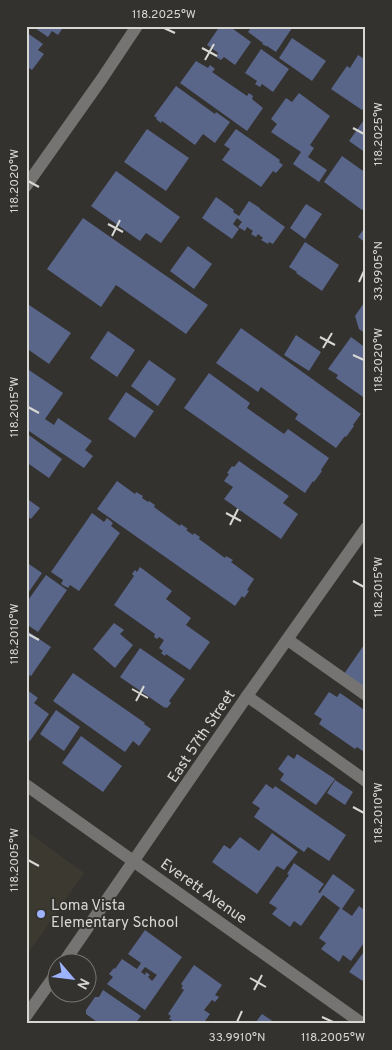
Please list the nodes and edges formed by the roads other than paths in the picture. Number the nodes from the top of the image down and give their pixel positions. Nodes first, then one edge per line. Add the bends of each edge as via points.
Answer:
1 (137, 26) edge
2 (26, 186) edge
3 (366, 528) edge
4 (288, 640) junction
5 (366, 695) edge
6 (247, 696) junction
7 (366, 781) edge
8 (26, 785) edge
9 (134, 862) junction
10 (71, 952) edge
11 (48, 985) edge
12 (26, 1016) edge
13 (363, 1024) edge

1 - 2 street
3 - 4 street, East 57th Street
4 - 5 street
4 - 6 street, East 57th Street
6 - 7 street
6 - 9 street, East 57th Street
8 - 9 street, Everett Avenue
9 - 10 street, East 57th Street
9 - 13 street, Everett Avenue
11 - 12 street

